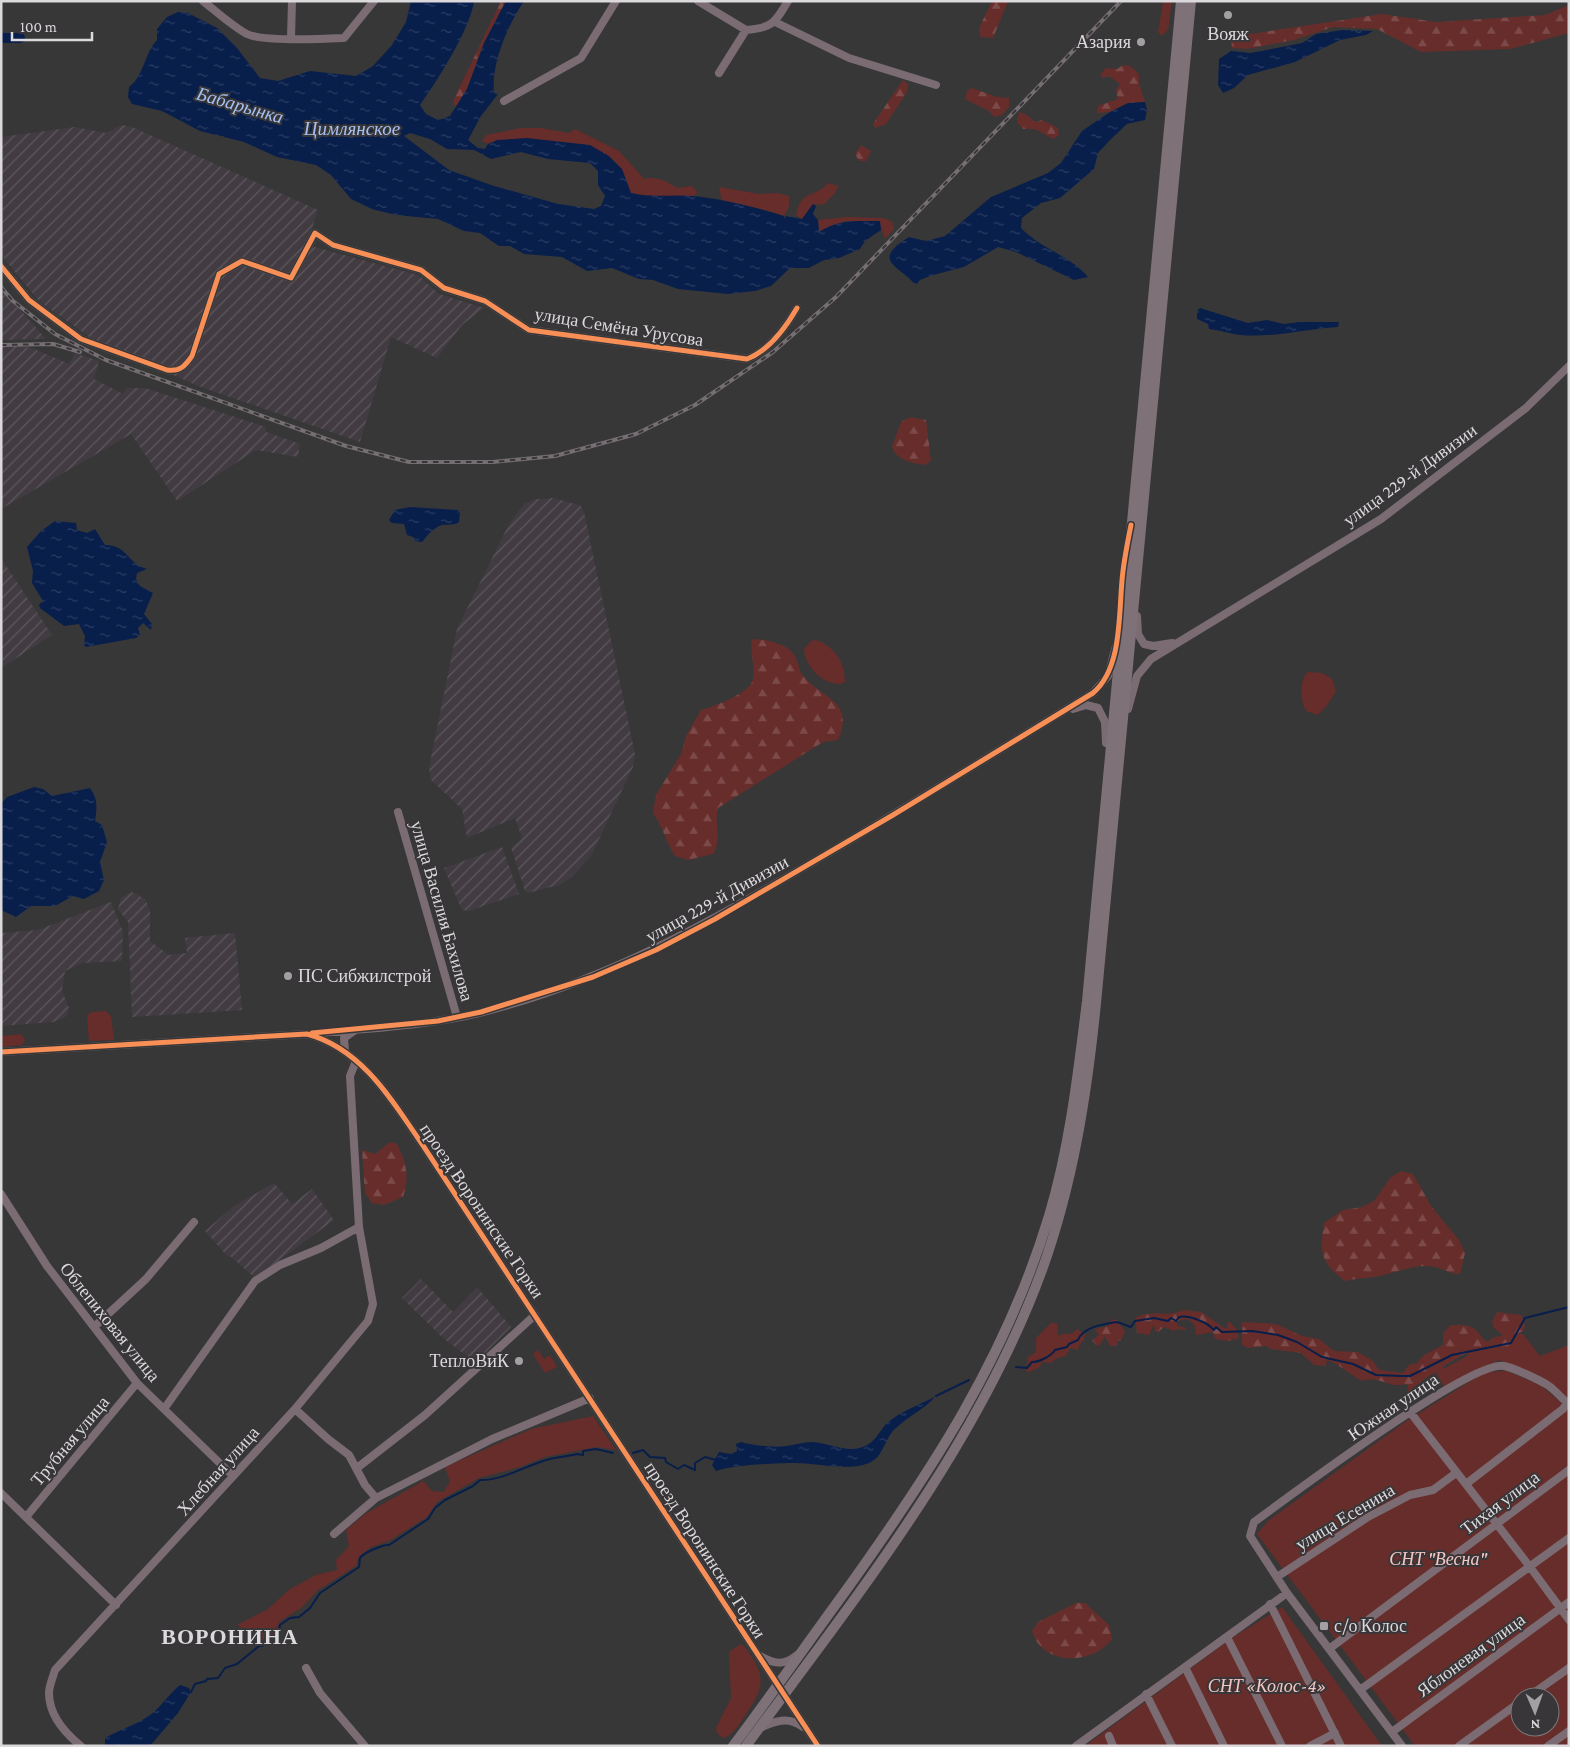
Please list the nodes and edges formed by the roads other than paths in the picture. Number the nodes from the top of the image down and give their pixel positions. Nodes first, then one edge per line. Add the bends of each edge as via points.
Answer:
1 (203, 1) edge
2 (292, 1) edge
3 (374, 1) edge
4 (616, 1) edge
5 (698, 1) edge
6 (788, 1) edge
7 (1181, 1) edge
8 (1191, 1) edge
9 (775, 22) junction
10 (746, 30) junction
11 (291, 38) junction
12 (718, 74) dead end
13 (936, 85) dead end
14 (504, 101) dead end
15 (1, 266) edge
16 (797, 308) dead end
17 (1569, 366) edge
18 (1151, 428) junction
19 (1131, 525) junction
20 (1181, 640) junction
21 (1056, 715) junction
22 (1116, 800) junction
23 (398, 812) dead end
24 (1092, 940) junction
25 (457, 1017) junction
26 (360, 1028) junction
27 (307, 1034) junction
28 (332, 1042) junction
29 (345, 1051) junction
30 (1, 1052) edge
31 (356, 1061) junction
32 (1, 1194) edge
33 (194, 1222) dead end
34 (360, 1227) junction
35 (535, 1315) junction
36 (94, 1327) junction
37 (137, 1384) junction
38 (590, 1398) junction
39 (1568, 1404) edge
40 (295, 1408) junction
41 (164, 1409) junction
42 (1410, 1412) junction
43 (358, 1468) junction
44 (1569, 1470) edge
45 (1456, 1473) junction
46 (233, 1476) junction
47 (1466, 1484) junction
48 (1, 1493) edge
49 (376, 1498) junction
50 (26, 1517) junction
51 (1497, 1524) junction
52 (334, 1534) dead end
53 (1569, 1538) edge
54 (1530, 1567) junction
55 (1277, 1577) junction
56 (1288, 1593) junction
57 (1569, 1602) edge
58 (116, 1604) junction
59 (1270, 1604) junction
60 (1560, 1608) junction
61 (1569, 1620) edge
62 (1227, 1637) junction
63 (1329, 1649) junction
64 (802, 1651) junction
65 (757, 1655) junction
66 (1186, 1667) junction
67 (306, 1668) dead end
68 (1569, 1668) edge
69 (777, 1686) junction
70 (1542, 1687) edge
71 (1360, 1690) junction
72 (1146, 1694) junction
73 (784, 1696) junction
74 (1510, 1709) edge
75 (759, 1729) junction
76 (1569, 1731) edge
77 (1392, 1732) junction
78 (810, 1733) junction
79 (1335, 1733) junction
80 (1109, 1736) dead end
81 (81, 1746) edge
82 (365, 1746) edge
83 (733, 1746) edge
84 (746, 1746) edge
85 (818, 1746) edge
86 (1076, 1746) edge
87 (1113, 1746) edge
88 (1172, 1746) edge
89 (1224, 1746) edge
90 (1282, 1746) edge
91 (1310, 1746) edge
92 (1341, 1746) edge
93 (1402, 1746) edge
94 (1459, 1746) edge
95 (1548, 1746) edge

1 - 11 street via 248,34
2 - 11 street
3 - 11 street via 344,38
4 - 14 street via 581,58
5 - 10 street
6 - 9 street
7 - 19 highway
8 - 18 highway
9 - 10 street via 764,28
9 - 13 street via 849,58
10 - 12 street
15 - 16 street, улица Семёна Урусова via 29,300 81,339 176,372 192,356 219,274 242,261 291,278 315,233 333,245 421,270 444,288 485,301 529,330 747,359 788,325
17 - 20 street, улица 229-й Дивизии via 1526,408 1382,519
18 - 20 street via 1150,480 1137,629 1141,642 1149,646
18 - 22 highway
19 - 21 street via 1116,648 1110,672 1093,693
19 - 24 highway
20 - 22 street, улица 229-й Дивизии via 1145,664 1134,683
21 - 24 street via 1080,706 1094,706 1102,714 1107,730 1094,874
21 - 25 street, улица 229-й Дивизии via 872,828 656,950 593,977
22 - 73 highway via 1084,1100 1066,1188 1039,1276 996,1374 949,1459
23 - 25 street, улица Василия Бахилова
24 - 64 highway via 1079,1067 1069,1128 1049,1214 1021,1296 983,1378 940,1454
25 - 26 street, улица 229-й Дивизии via 410,1025
26 - 27 street
26 - 28 street via 340,1034
26 - 29 street via 346,1035 343,1042
27 - 28 street, проезд Воронинские Горки
27 - 30 street, проезд Воронинские Горки
28 - 29 street, проезд Воронинские Горки
29 - 31 street, проезд Воронинские Горки
31 - 34 street, Хлебная улица via 350,1076
31 - 35 street, проезд Воронинские Горки via 384,1090
32 - 36 street, Облепиховая улица via 47,1266
33 - 36 street via 146,1279
34 - 40 street, Хлебная улица via 372,1290 372,1310 364,1328
34 - 41 street via 280,1265 255,1281
35 - 38 street, проезд Воронинские Горки
35 - 43 street via 425,1416
36 - 37 street, Облепиховая улица
37 - 41 street, Облепиховая улица
37 - 50 street, Трубная улица
38 - 49 street via 492,1439
38 - 65 street, проезд Воронинские Горки
39 - 42 street, Южная улица via 1549,1386 1504,1366 1490,1366
39 - 47 street
40 - 43 street via 349,1455
40 - 46 street, Хлебная улица
41 - 46 street, Облепиховая улица
42 - 45 street
42 - 55 street, Южная улица via 1254,1522 1250,1536
43 - 49 street via 365,1485
44 - 51 street, Тихая улица
45 - 47 street
45 - 55 street, улица Есенина via 1433,1490 1410,1495 1368,1517
46 - 58 street, Хлебная улица
47 - 51 street
48 - 50 street
49 - 52 street
50 - 58 street
51 - 54 street
51 - 63 street, Тихая улица
53 - 54 street
54 - 60 street
54 - 71 street
55 - 56 street
56 - 59 street
56 - 63 street
57 - 60 street, Яблоневая улица
58 - 81 street, Хлебная улица via 55,1670 49,1693 56,1719 66,1734
59 - 62 street
59 - 79 street
60 - 61 street
60 - 77 street, Яблоневая улица
62 - 66 street
62 - 90 street
63 - 71 street
64 - 65 street via 781,1663
64 - 69 highway
65 - 69 street, проезд Воронинские Горки
66 - 72 street
66 - 89 street
67 - 82 street via 320,1692
68 - 70 street
69 - 73 street, проезд Воронинские Горки
69 - 83 highway
71 - 77 street
72 - 86 street
72 - 88 street
73 - 75 highway
73 - 78 street
74 - 94 street
75 - 78 street via 777,1721 790,1720
75 - 84 highway
76 - 95 street
77 - 93 street
78 - 85 street
79 - 91 street
79 - 92 street
80 - 87 street

